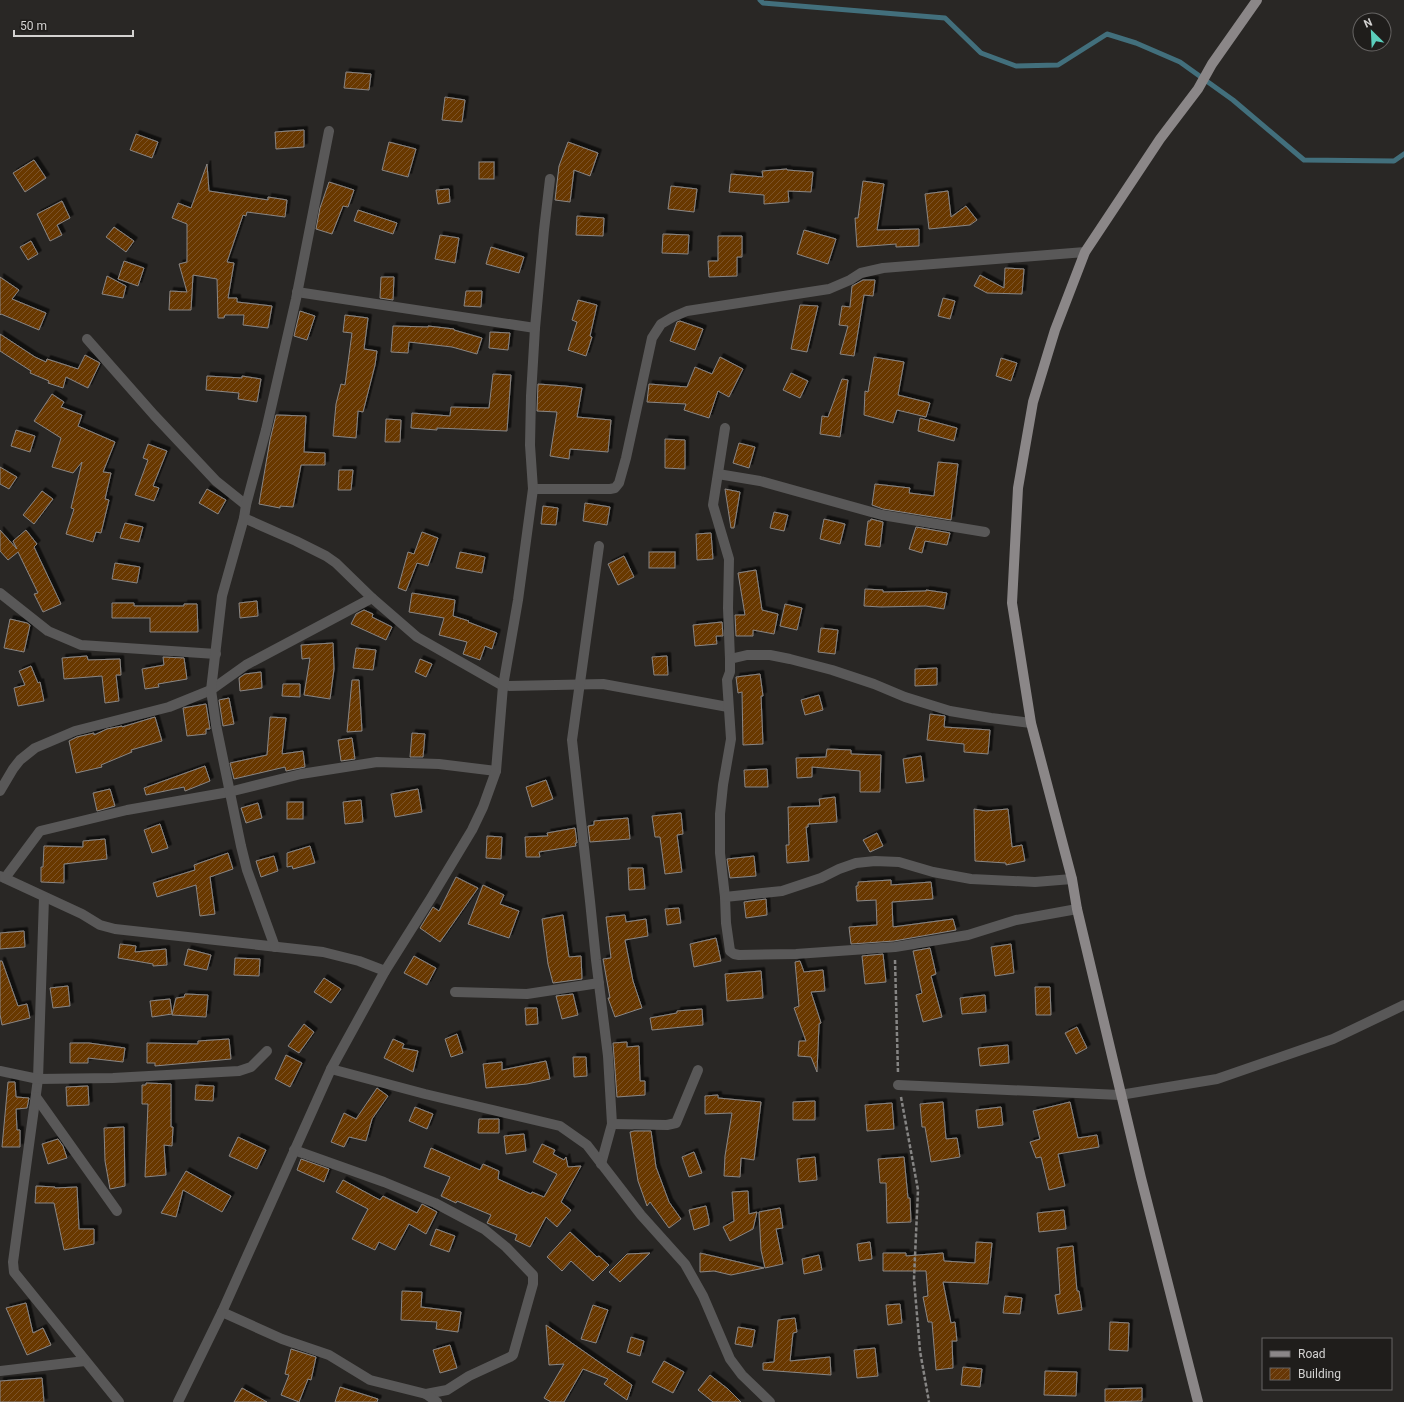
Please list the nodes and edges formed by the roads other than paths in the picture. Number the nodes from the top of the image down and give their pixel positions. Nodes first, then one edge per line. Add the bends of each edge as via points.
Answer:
1 (1257, 0) edge
2 (329, 131) dead end
3 (550, 179) dead end
4 (1085, 252) junction
5 (297, 292) junction
6 (535, 328) junction
7 (87, 339) dead end
8 (725, 428) dead end
9 (718, 474) junction
10 (533, 489) junction
11 (246, 505) junction
12 (244, 518) junction
13 (985, 532) dead end
14 (600, 546) dead end
15 (0, 593) edge
16 (372, 598) junction
17 (216, 654) junction
18 (730, 659) junction
19 (579, 685) junction
20 (503, 686) junction
21 (211, 690) junction
22 (728, 707) junction
23 (1031, 723) junction
24 (496, 771) junction
25 (0, 791) edge
26 (229, 792) junction
27 (2, 877) edge
28 (1072, 879) junction
29 (725, 897) junction
30 (44, 898) junction
31 (1076, 908) junction
32 (275, 947) junction
33 (385, 971) junction
34 (599, 983) junction
35 (455, 992) dead end
36 (1404, 1005) edge
37 (267, 1051) dead end
38 (331, 1069) junction
39 (698, 1070) dead end
40 (0, 1071) edge
41 (38, 1079) junction
42 (898, 1084) road end
43 (1120, 1094) junction
44 (36, 1097) junction
45 (612, 1124) junction
46 (294, 1150) junction
47 (601, 1164) junction
48 (116, 1211) dead end
49 (222, 1312) junction
50 (85, 1361) junction
51 (0, 1371) edge
52 (426, 1394) junction
53 (119, 1402) edge
54 (178, 1402) edge
55 (437, 1402) edge
56 (770, 1402) edge
57 (1198, 1402) edge

1 - 4 main road
2 - 5 street
3 - 6 street
4 - 10 street via 883,268 861,273 829,289 687,311 673,317 661,324 652,338 626,458 619,483 615,488
4 - 23 main road via 1055,330 1033,402 1018,488 1012,603
5 - 6 street
5 - 11 street
6 - 10 street via 530,445
7 - 11 street via 211,476
8 - 9 street
9 - 13 street via 760,482 882,515
9 - 18 street via 714,506 729,559
10 - 20 street
11 - 12 street
12 - 16 street via 326,556
12 - 17 street via 222,596
14 - 19 street
15 - 17 street via 48,631 81,645
16 - 20 street via 417,638
16 - 21 street via 246,665
17 - 21 street
18 - 22 street via 727,680
18 - 23 street via 747,655 770,655 790,659 832,670 950,711
19 - 20 street
19 - 22 street via 603,684
19 - 34 street via 572,740
20 - 24 street
21 - 25 street via 169,706 75,731 35,748 20,760
21 - 26 street
22 - 29 street via 731,738 720,814 720,853
23 - 28 main road
24 - 26 street via 439,764 378,762 301,774
24 - 33 street via 472,830
26 - 27 street via 127,810 40,831
26 - 32 street via 247,870
27 - 30 street
28 - 29 street via 1035,882 971,879 899,862 875,861 856,863 782,891
28 - 31 main road
29 - 31 street via 730,951 734,954 796,954 895,947 968,935 1016,920
30 - 32 street via 82,914 100,925 115,929
30 - 41 street
31 - 43 main road
32 - 33 street via 323,952
33 - 38 street
34 - 35 street via 527,994
34 - 45 street via 608,1056
36 - 43 street via 1333,1039 1218,1079
37 - 41 street via 251,1067 238,1071
38 - 46 street
38 - 47 street via 560,1126 587,1146
39 - 45 street via 676,1123
40 - 41 street
41 - 44 street
42 - 43 street
43 - 57 main road
44 - 48 street
44 - 50 street via 13,1262 14,1272
45 - 47 street
46 - 49 street
46 - 52 street via 384,1182 472,1222 506,1247 533,1275 533,1284 513,1355 469,1376 447,1390
47 - 56 street via 641,1215 685,1264 703,1296 730,1359 742,1375
49 - 52 street via 282,1339 329,1355 370,1380
49 - 54 street
50 - 51 street
50 - 53 street
52 - 55 street

